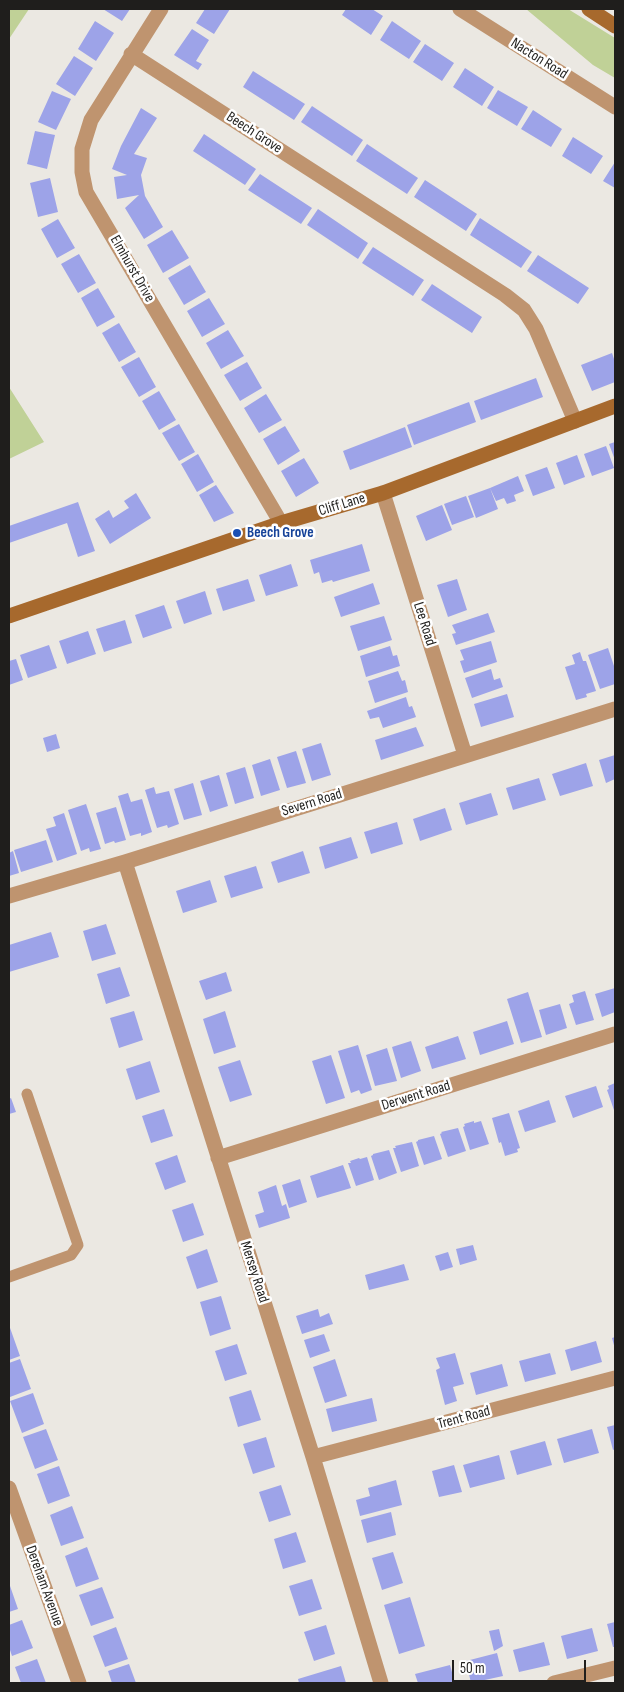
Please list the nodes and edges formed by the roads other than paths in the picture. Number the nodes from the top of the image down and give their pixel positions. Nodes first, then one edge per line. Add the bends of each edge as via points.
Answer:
1 (161, 9) edge
2 (462, 9) edge
3 (589, 9) edge
4 (615, 26) edge
5 (131, 54) junction
6 (615, 107) edge
7 (615, 406) edge
8 (575, 421) junction
9 (383, 492) junction
10 (281, 524) junction
11 (9, 616) edge
12 (615, 709) edge
13 (466, 755) junction
14 (126, 862) junction
15 (9, 896) edge
16 (615, 1034) edge
17 (27, 1094) dead end
18 (218, 1158) junction
19 (9, 1277) edge
20 (615, 1378) edge
21 (313, 1457) junction
22 (9, 1488) edge
23 (615, 1668) edge
24 (79, 1683) edge
25 (381, 1683) edge
26 (554, 1683) edge

1 - 5 street, Elmhurst Drive
2 - 6 street, Nacton Road
3 - 4 street
5 - 8 street, Beech Grove via 524,310 536,329
5 - 10 street, Elmhurst Drive via 91,120 82,149 86,192
7 - 8 street, Cliff Lane
8 - 9 street, Cliff Lane
9 - 10 street, Cliff Lane
9 - 13 street, Lee Road
10 - 11 street, Cliff Lane
12 - 13 street, Severn Road
13 - 14 street, Severn Road
14 - 15 street, Severn Road
14 - 18 street, Mersey Road
16 - 18 street, Derwent Road
17 - 19 lane via 78,1245 70,1255
18 - 21 street, Mersey Road
20 - 21 street, Trent Road
21 - 25 street, Mersey Road
22 - 24 street, Dereham Avenue
23 - 26 street

